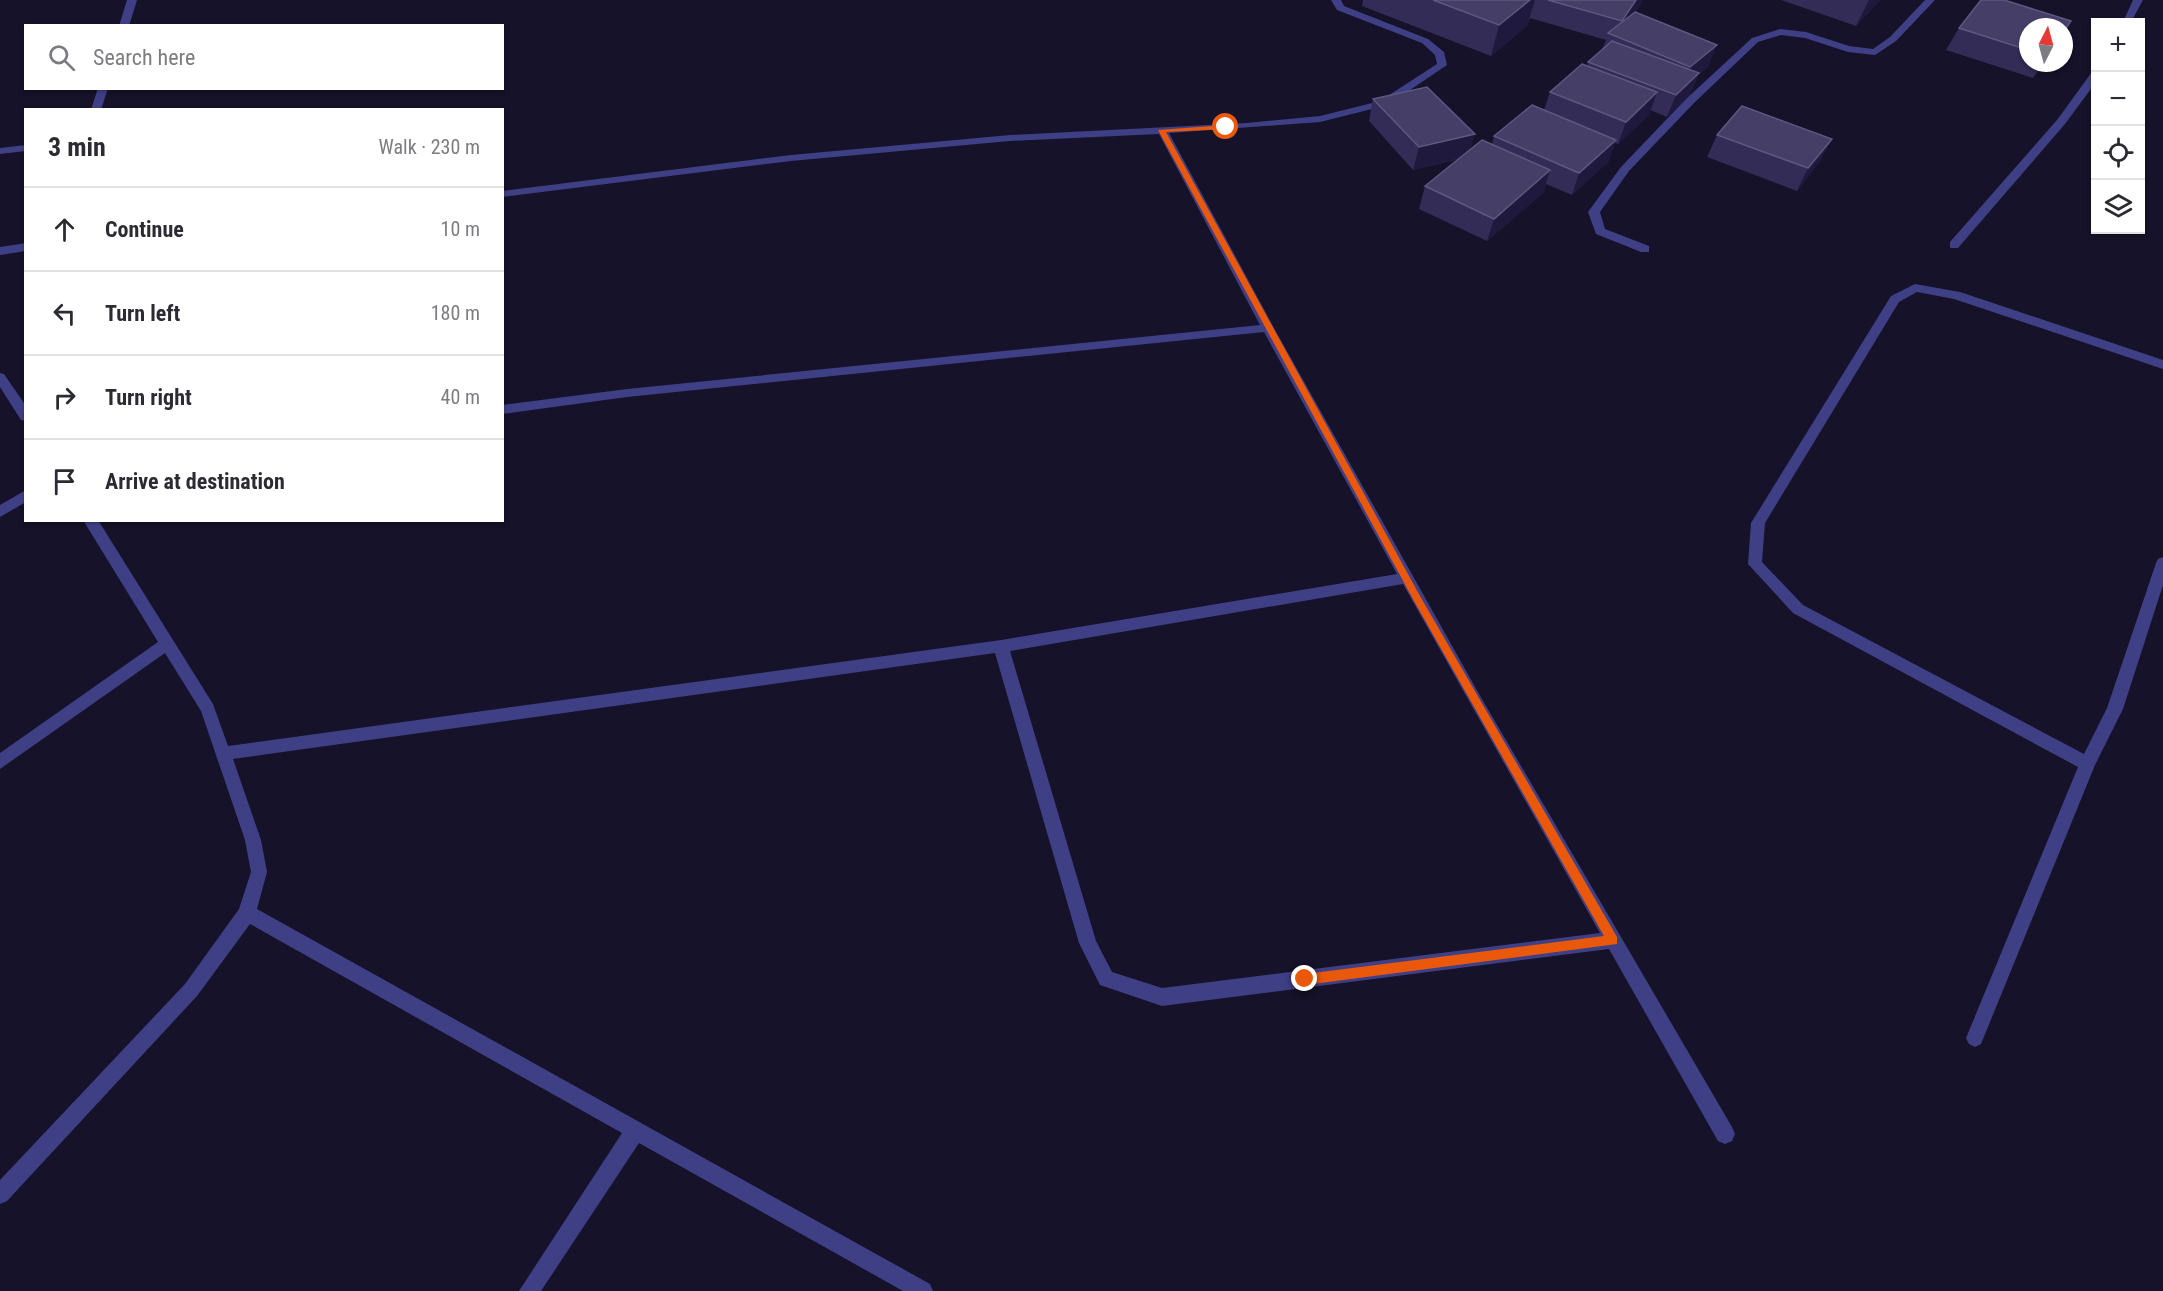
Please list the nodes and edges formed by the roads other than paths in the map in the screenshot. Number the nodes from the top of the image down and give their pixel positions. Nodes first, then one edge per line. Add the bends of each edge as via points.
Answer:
1 (132, 0) edge
2 (1336, 0) edge
3 (1930, 0) edge
4 (2139, 0) edge
5 (2129, 18) edge
6 (125, 24) edge
7 (2091, 81) edge
8 (102, 90) edge
9 (97, 108) edge
10 (1162, 130) junction
11 (24, 148) edge
12 (0, 151) edge
13 (504, 194) edge
14 (1954, 245) dead end
15 (24, 247) edge
16 (1645, 249) dead end
17 (0, 251) edge
18 (1268, 328) junction
19 (2163, 365) edge
20 (0, 377) edge
21 (5, 397) edge
22 (504, 410) edge
23 (24, 415) edge
24 (24, 496) edge
25 (0, 512) edge
26 (91, 522) edge
27 (2163, 563) edge
28 (1406, 578) junction
29 (168, 643) junction
30 (1002, 646) junction
31 (224, 753) junction
32 (0, 762) edge
33 (2087, 764) junction
34 (247, 913) junction
35 (1613, 940) junction
36 (1975, 1038) dead end
37 (636, 1130) junction
38 (1725, 1134) dead end
39 (0, 1194) edge
40 (529, 1291) edge
41 (923, 1291) edge

1 - 6 street
2 - 10 street via 1340,8 1425,41 1440,54 1442,65 1384,103 1320,119
3 - 16 street via 1875,52 1780,32 1755,40 1624,169 1594,213 1600,231
4 - 5 street
7 - 14 street via 2061,123
8 - 9 street
10 - 13 street via 1010,138 791,158
10 - 18 street
11 - 12 street
15 - 17 street
18 - 22 street via 627,393
18 - 28 street
19 - 33 street via 1956,295 1915,288 1894,299 1758,523 1755,564 1798,609
20 - 21 street
21 - 23 street
24 - 25 street
26 - 29 street
27 - 33 street via 2115,709
28 - 30 street
28 - 35 street
29 - 31 street via 208,709
29 - 32 street
30 - 31 street
30 - 35 street via 1088,943 1107,979 1162,997
31 - 34 street via 253,840 259,872
33 - 36 street
34 - 37 street
34 - 39 street via 190,990
35 - 38 street
37 - 40 street
37 - 41 street

